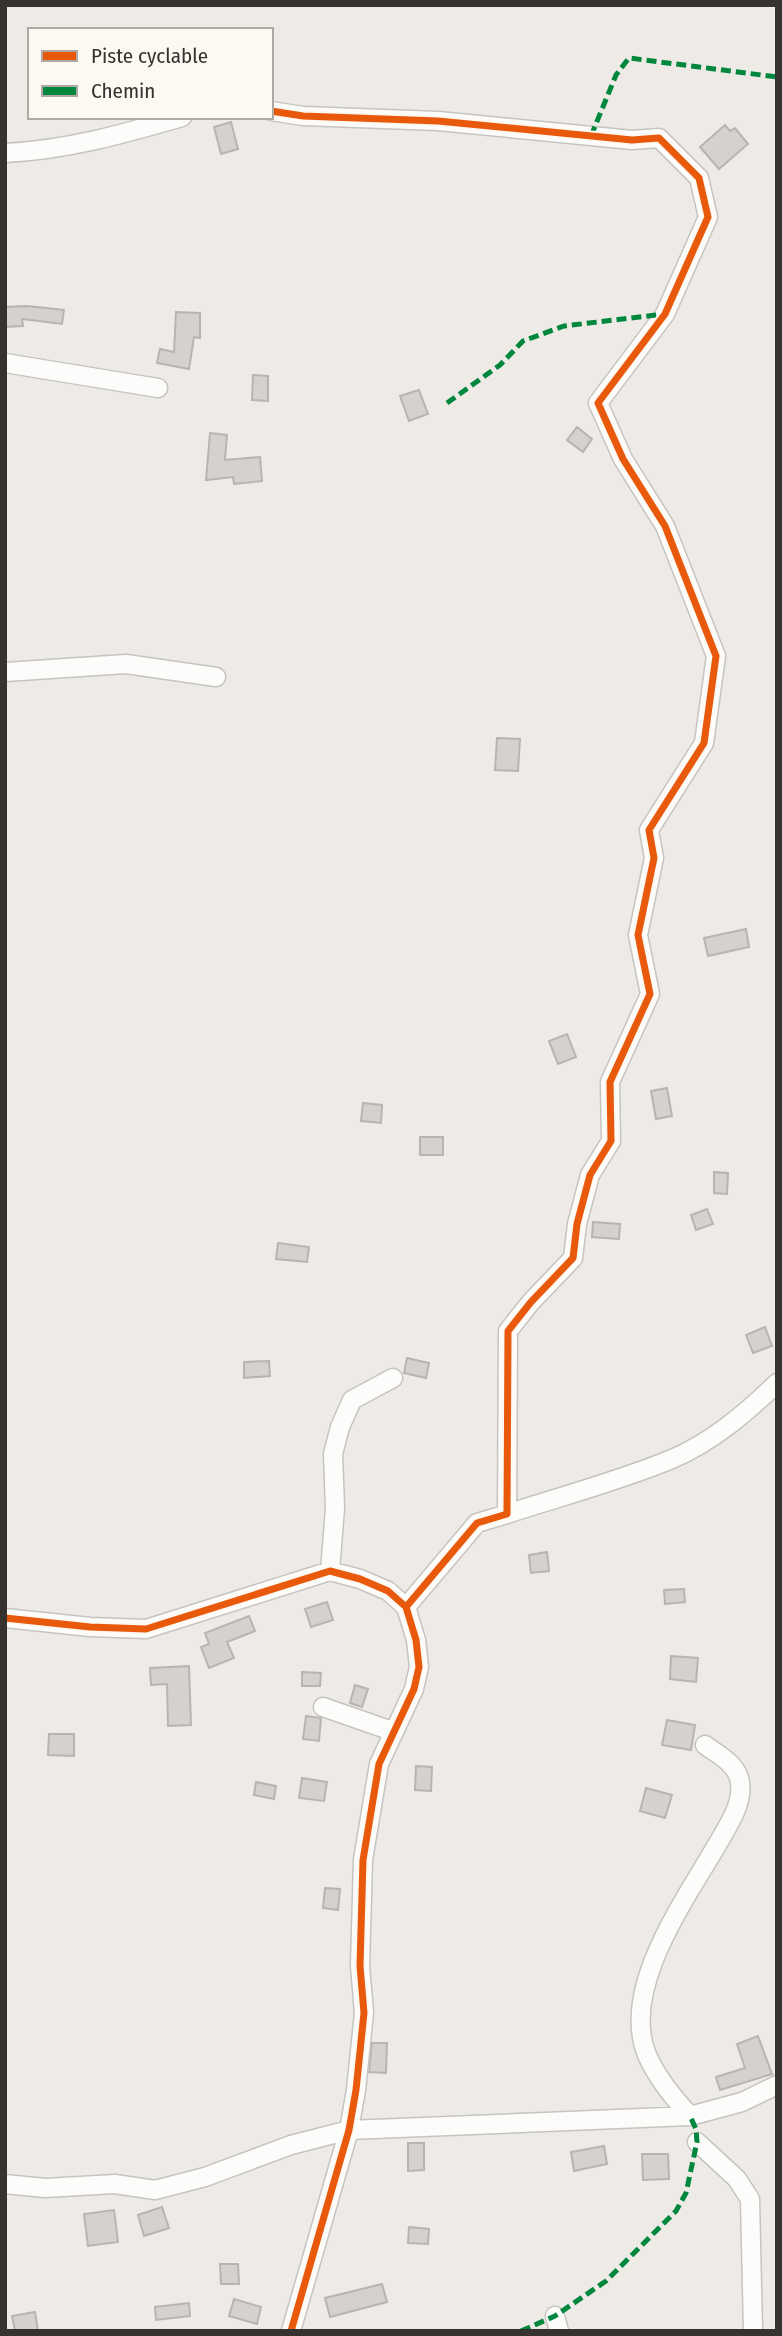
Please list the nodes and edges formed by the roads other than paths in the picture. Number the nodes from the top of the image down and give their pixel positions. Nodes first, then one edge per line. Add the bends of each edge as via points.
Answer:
1 (273, 111) edge
2 (175, 119) edge
3 (5, 153) edge
4 (5, 363) edge
5 (158, 388) dead end
6 (5, 672) edge
7 (216, 677) dead end
8 (393, 1378) dead end
9 (777, 1383) edge
10 (508, 1514) junction
11 (330, 1570) junction
12 (406, 1607) junction
13 (5, 1618) edge
14 (323, 1707) dead end
15 (392, 1731) junction
16 (705, 1745) dead end
17 (777, 2085) edge
18 (690, 2116) junction
19 (349, 2130) junction
20 (697, 2142) dead end
21 (5, 2184) edge
22 (290, 2331) edge
23 (753, 2331) edge

1 - 10 street via 632,140 659,138 699,178 708,217 665,314 597,403 623,459 665,526 716,656 704,743 649,830 654,858 638,934 650,994 610,1082 611,1141 590,1175 573,1258 508,1331
2 - 3 street via 92,143
4 - 5 street
6 - 7 street via 126,664
8 - 11 street via 352,1400 340,1427 333,1454
9 - 10 street via 745,1413 672,1458
10 - 12 street via 477,1523
11 - 12 street via 388,1591
11 - 13 street via 146,1629
12 - 15 street via 419,1667 414,1689
14 - 15 street
15 - 19 street via 379,1764 363,1860 360,1966 364,2013
16 - 18 street via 732,1765 741,1792 732,1820 660,1947 646,1979 641,2018 646,2052 671,2096
17 - 18 street via 742,2102
18 - 19 street
19 - 21 street via 155,2190 115,2183 44,2188
19 - 22 street
20 - 23 street via 737,2179 750,2199

